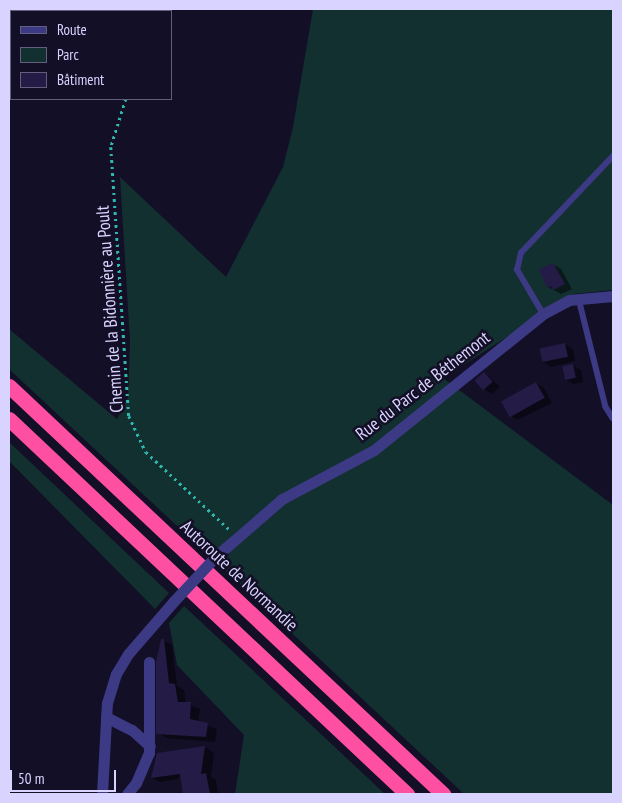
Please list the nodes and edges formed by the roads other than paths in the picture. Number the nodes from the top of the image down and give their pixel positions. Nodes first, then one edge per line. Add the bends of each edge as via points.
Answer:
1 (613, 156) edge
2 (613, 296) edge
3 (579, 299) junction
4 (543, 314) junction
5 (9, 386) edge
6 (613, 418) edge
7 (9, 419) edge
8 (149, 662) dead end
9 (106, 718) junction
10 (150, 746) junction
11 (102, 794) edge
12 (127, 794) edge
13 (407, 794) edge
14 (443, 794) edge

1 - 4 lane via 520,254 517,270
2 - 3 street, Rue du Parc de Béthemont
3 - 4 street, Rue du Parc de Béthemont via 570,300
3 - 6 lane via 606,406
4 - 9 street, Rue du Parc de Béthemont, bridge via 374,450 282,499 215,557 128,654 116,674
5 - 14 highway, Autoroute de Normandie
7 - 13 highway
8 - 10 street
9 - 10 street via 132,730
9 - 11 street, Rue du Parc de Béthemont
10 - 12 street via 144,767

